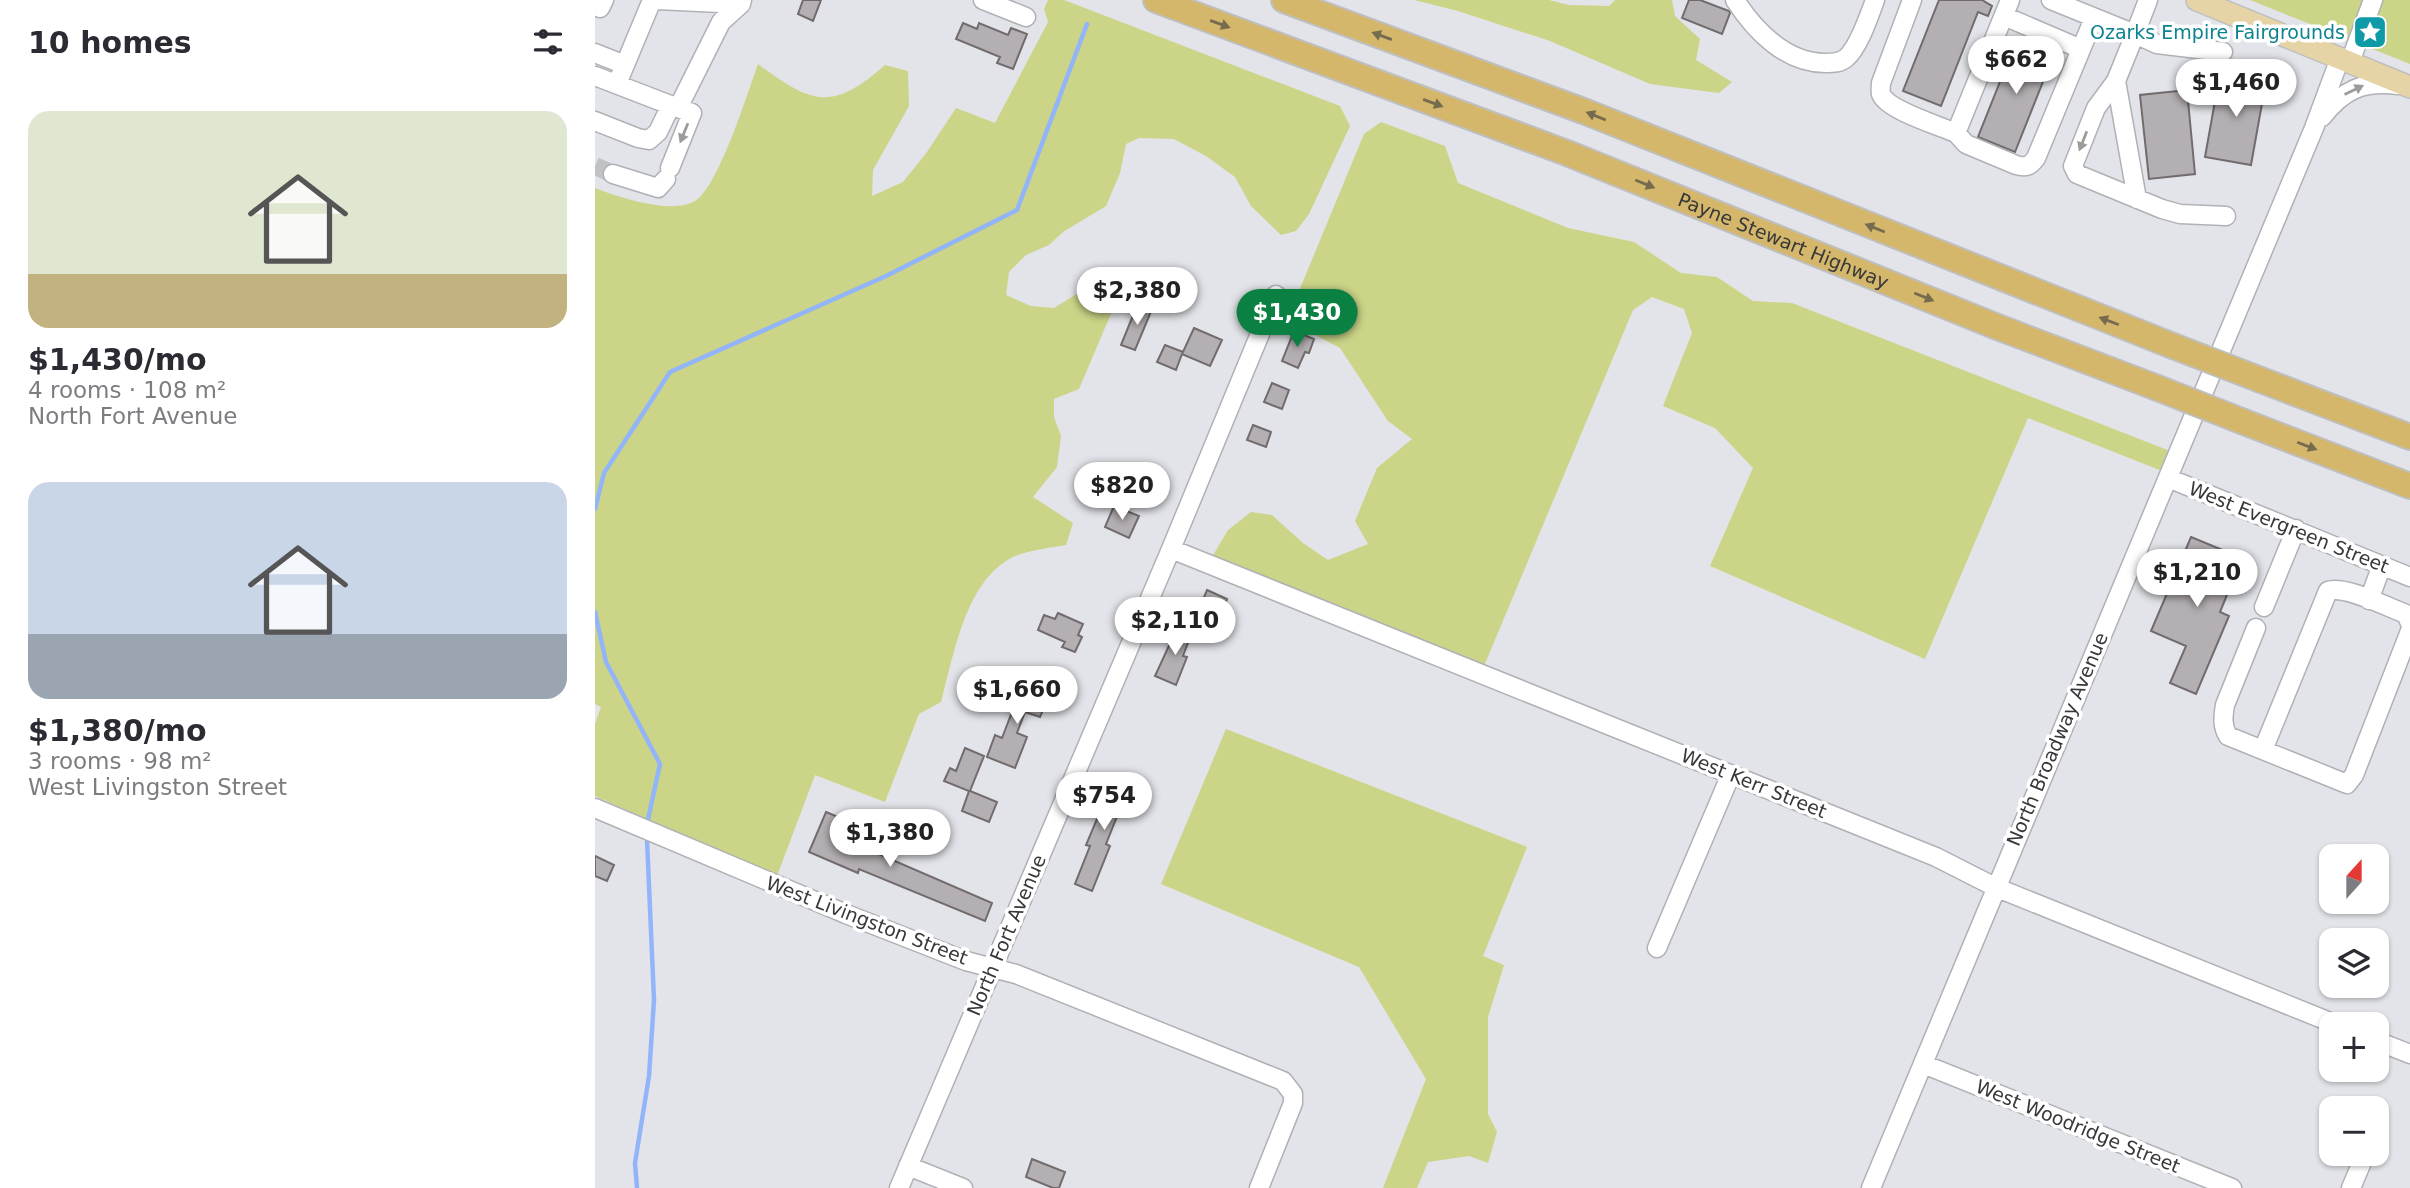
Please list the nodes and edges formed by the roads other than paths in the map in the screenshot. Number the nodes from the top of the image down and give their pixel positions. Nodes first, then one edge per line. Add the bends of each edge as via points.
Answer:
1 (655, 0) edge
2 (983, 0) edge
3 (1156, 0) edge
4 (1285, 0) edge
5 (1735, 0) edge
6 (1875, 0) edge
7 (1912, 0) edge
8 (2051, 0) edge
9 (2148, 0) edge
10 (2197, 0) edge
11 (2373, 0) edge
12 (742, 2) edge
13 (2007, 8) edge
14 (1025, 17) dead end
15 (2094, 18) junction
16 (2134, 34) junction
17 (2081, 49) junction
18 (2223, 52) dead end
19 (595, 53) edge
20 (2345, 60) junction
21 (625, 65) junction
22 (595, 76) edge
23 (2116, 81) junction
24 (617, 85) junction
25 (2409, 86) edge
26 (674, 106) junction
27 (595, 121) edge
28 (2313, 128) junction
29 (1956, 133) junction
30 (613, 174) tunnel mouth
31 (2137, 199) junction
32 (2226, 216) dead end
33 (1276, 295) dead end
34 (2410, 437) edge
35 (2168, 478) junction
36 (2410, 486) edge
37 (2296, 529) junction
38 (1171, 550) junction
39 (2382, 565) junction
40 (2410, 577) edge
41 (2369, 600) junction
42 (2264, 607) dead end
43 (2410, 623) edge
44 (2256, 628) dead end
45 (2410, 631) edge
46 (2263, 750) junction
47 (1731, 774) junction
48 (595, 808) edge
49 (1995, 887) junction
50 (1657, 948) dead end
51 (993, 967) junction
52 (2319, 1018) edge
53 (2389, 1044) edge
54 (2409, 1050) edge
55 (1923, 1064) junction
56 (908, 1166) junction
57 (2360, 1166) edge
58 (899, 1188) edge
59 (963, 1188) edge
60 (1259, 1188) edge
61 (1871, 1188) edge
62 (2232, 1188) edge
63 (2351, 1188) edge

1 - 12 street
1 - 21 street
2 - 14 street
3 -> 36 highway, Payne Stewart Highway, bridge via 1567,153 1995,326
34 -> 4 highway, bridge via 1586,112
5 - 6 street via 1754,26 1783,51 1832,64 1851,53
7 - 29 street via 1880,93 1906,113
8 - 15 street
9 - 16 street
10 - 20 main road
11 - 20 street, North Broadway Avenue
12 - 26 street via 721,22
13 - 17 street
13 - 29 street
15 - 16 street
15 - 17 street
16 - 18 street via 2157,44
16 - 23 street
17 - 29 street via 2031,165 2017,165 1966,144
19 - 21 street
20 - 25 main road
20 - 28 street, North Broadway Avenue
21 - 24 street
22 - 24 street
23 - 31 street
23 -> 31 street via 2096,108 2073,166 2083,177
24 - 26 street
28 -> 25 street via 2339,98 2358,87 2381,83
26 - 27 street via 649,140
26 -> 30 street via 692,113 658,188
28 - 35 street, North Broadway Avenue
31 - 32 street via 2180,214
33 - 38 street, North Fort Avenue
35 - 37 street, West Evergreen Street
35 - 49 street, North Broadway Avenue
37 - 39 street, West Evergreen Street
37 - 42 street
38 - 47 street, West Kerr Street
38 - 51 street, North Fort Avenue
39 - 40 street, West Evergreen Street
39 - 41 street
41 - 43 street via 2406,614
41 - 46 street via 2340,589 2328,591
44 - 46 street via 2223,717 2228,736
45 - 46 street via 2347,784
47 - 49 street, West Kerr Street via 1936,857
47 - 50 street
48 - 51 street, West Livingston Street via 846,914 966,961
49 - 52 street, West Kerr Street
49 - 55 street, North Broadway Avenue
51 - 56 street, North Fort Avenue
51 - 60 street, West Livingston Street via 1283,1081 1293,1094 1290,1115
53 - 54 street
55 - 61 street, North Broadway Avenue
55 - 62 street, West Woodridge Street
56 - 58 street, North Fort Avenue
56 - 59 street
57 - 63 street

